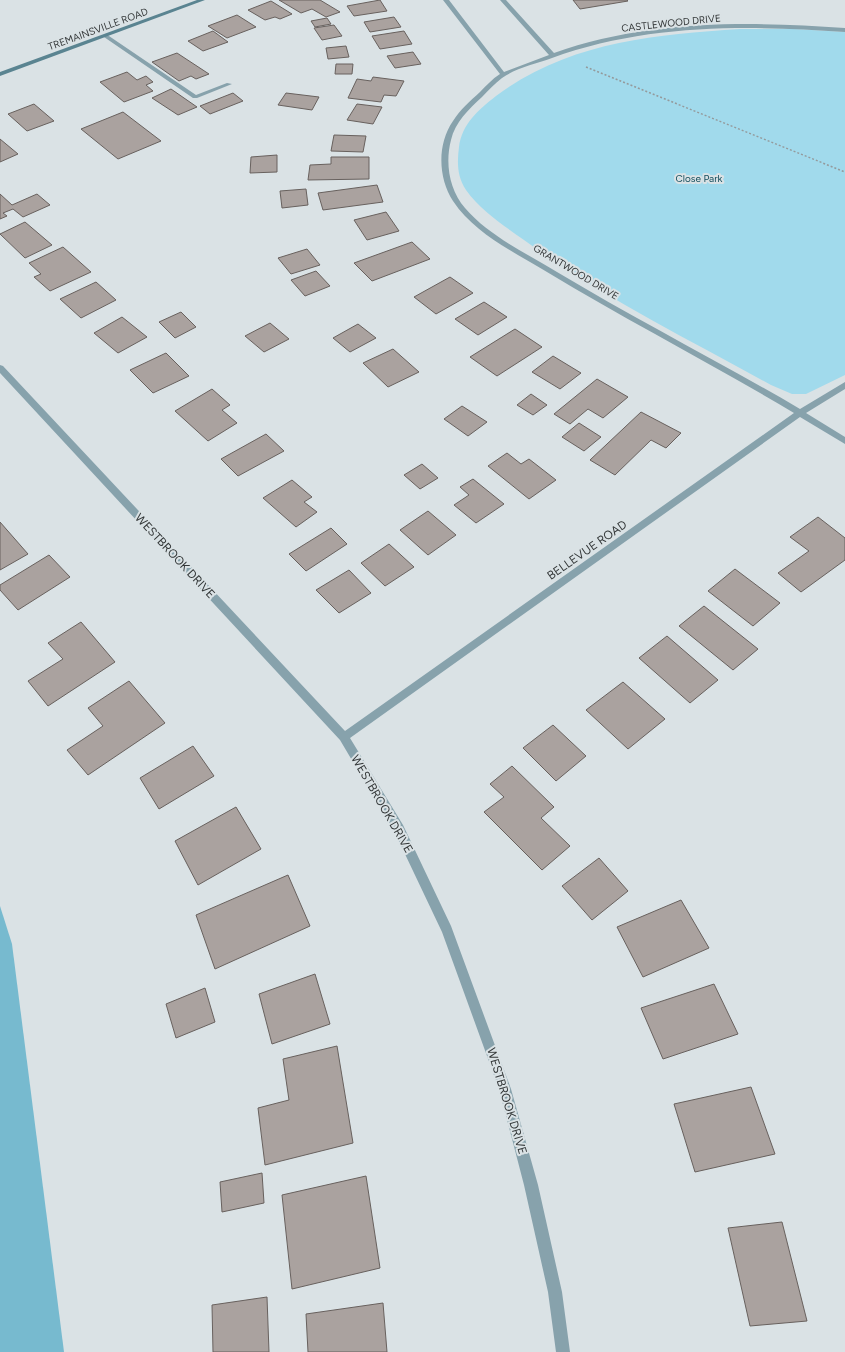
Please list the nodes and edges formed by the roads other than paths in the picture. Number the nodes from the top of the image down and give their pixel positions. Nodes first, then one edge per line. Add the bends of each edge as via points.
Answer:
1 (202, 0) edge
2 (446, 0) edge
3 (503, 0) edge
4 (845, 30) edge
5 (106, 36) junction
6 (552, 55) junction
7 (527, 65) joint
8 (0, 74) edge
9 (503, 74) junction
10 (229, 84) dead end
11 (0, 368) edge
12 (845, 385) edge
13 (801, 412) junction
14 (845, 441) edge
15 (344, 737) junction
16 (563, 1352) edge

1 - 5 street, TREMAINSVILLE ROAD
2 - 9 street
3 - 6 street
4 - 6 street, CASTLEWOOD DRIVE via 755,26 704,27 607,39
5 - 8 street, TREMAINSVILLE ROAD
5 - 10 street via 195,97
6 - 7 street, CASTLEWOOD DRIVE
7 - 9 street, GRANTWOOD DRIVE
9 - 13 street, GRANTWOOD DRIVE via 466,108 449,131 443,158 449,190 468,215 496,237 584,292
11 - 15 street, WESTBROOK DRIVE
12 - 13 street, BELLEVUE ROAD
13 - 14 street, GRANTWOOD DRIVE
13 - 15 street, BELLEVUE ROAD
15 - 16 street, WESTBROOK DRIVE via 398,829 447,930 478,1011 505,1089 531,1185 555,1292

